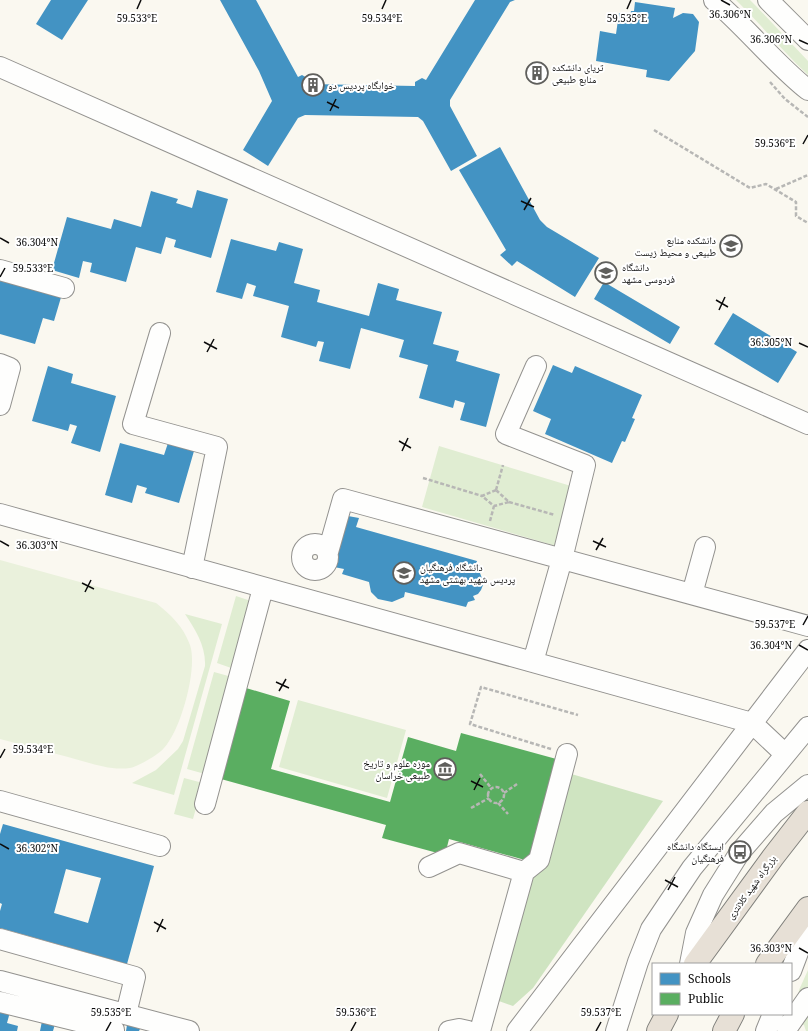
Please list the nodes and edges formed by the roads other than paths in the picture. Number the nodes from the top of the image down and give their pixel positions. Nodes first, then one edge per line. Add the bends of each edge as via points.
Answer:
1 (714, 0) edge
2 (768, 0) edge
3 (808, 40) edge
4 (0, 66) edge
5 (808, 90) edge
6 (0, 270) edge
7 (64, 288) dead end
8 (160, 333) dead end
9 (0, 364) edge
10 (536, 366) dead end
11 (0, 405) edge
12 (808, 424) edge
13 (0, 514) edge
14 (706, 547) dead end
15 (328, 552) dead end
16 (562, 559) junction
17 (192, 568) junction
18 (264, 588) junction
19 (692, 594) junction
20 (808, 626) edge
21 (808, 650) edge
22 (533, 662) junction
23 (752, 723) junction
24 (808, 727) edge
25 (567, 754) road end
26 (785, 754) junction
27 (808, 786) edge
28 (0, 801) edge
29 (205, 804) dead end
30 (808, 812) edge
31 (160, 846) dead end
32 (429, 867) dead end
33 (524, 872) junction
34 (808, 908) edge
35 (808, 926) edge
36 (0, 939) edge
37 (690, 963) edge
38 (696, 963) edge
39 (768, 963) edge
40 (792, 968) edge
41 (0, 981) edge
42 (808, 998) edge
43 (0, 1002) edge
44 (126, 1014) junction
45 (666, 1015) edge
46 (732, 1015) edge
47 (773, 1015) edge
48 (786, 1024) edge
49 (114, 1030) edge
50 (189, 1031) edge
51 (449, 1031) edge
52 (468, 1031) edge
53 (480, 1031) edge
54 (517, 1031) edge
55 (616, 1031) edge
56 (658, 1031) edge
57 (724, 1031) edge
58 (766, 1031) edge

1 - 5 street
2 - 3 street
4 - 12 street
6 - 7 street
8 - 17 street via 133,424 217,447
9 - 11 street via 10,368
10 - 16 street via 506,434 585,465
13 - 17 street
14 - 19 street
15 - 16 street via 343,499
16 - 19 street
16 - 22 street
17 - 18 street
18 - 22 street
18 - 29 street
19 - 20 street
21 - 23 street
22 - 23 street
23 - 26 street
23 - 54 street
24 - 26 street
25 - 33 street via 539,860
26 - 55 street via 692,868 651,929
27 - 37 street via 774,813 740,852 713,895 696,933
28 - 31 street
30 - 38 highway, بزرگراه شهید کلانتری
32 - 33 street via 459,853
33 - 53 street
34 - 39 highway
35 - 40 street
36 - 44 street via 135,978
41 - 44 street
42 - 48 street
43 - 49 street
44 - 50 street
45 - 56 highway
46 - 57 highway
47 - 58 street
51 - 52 street

